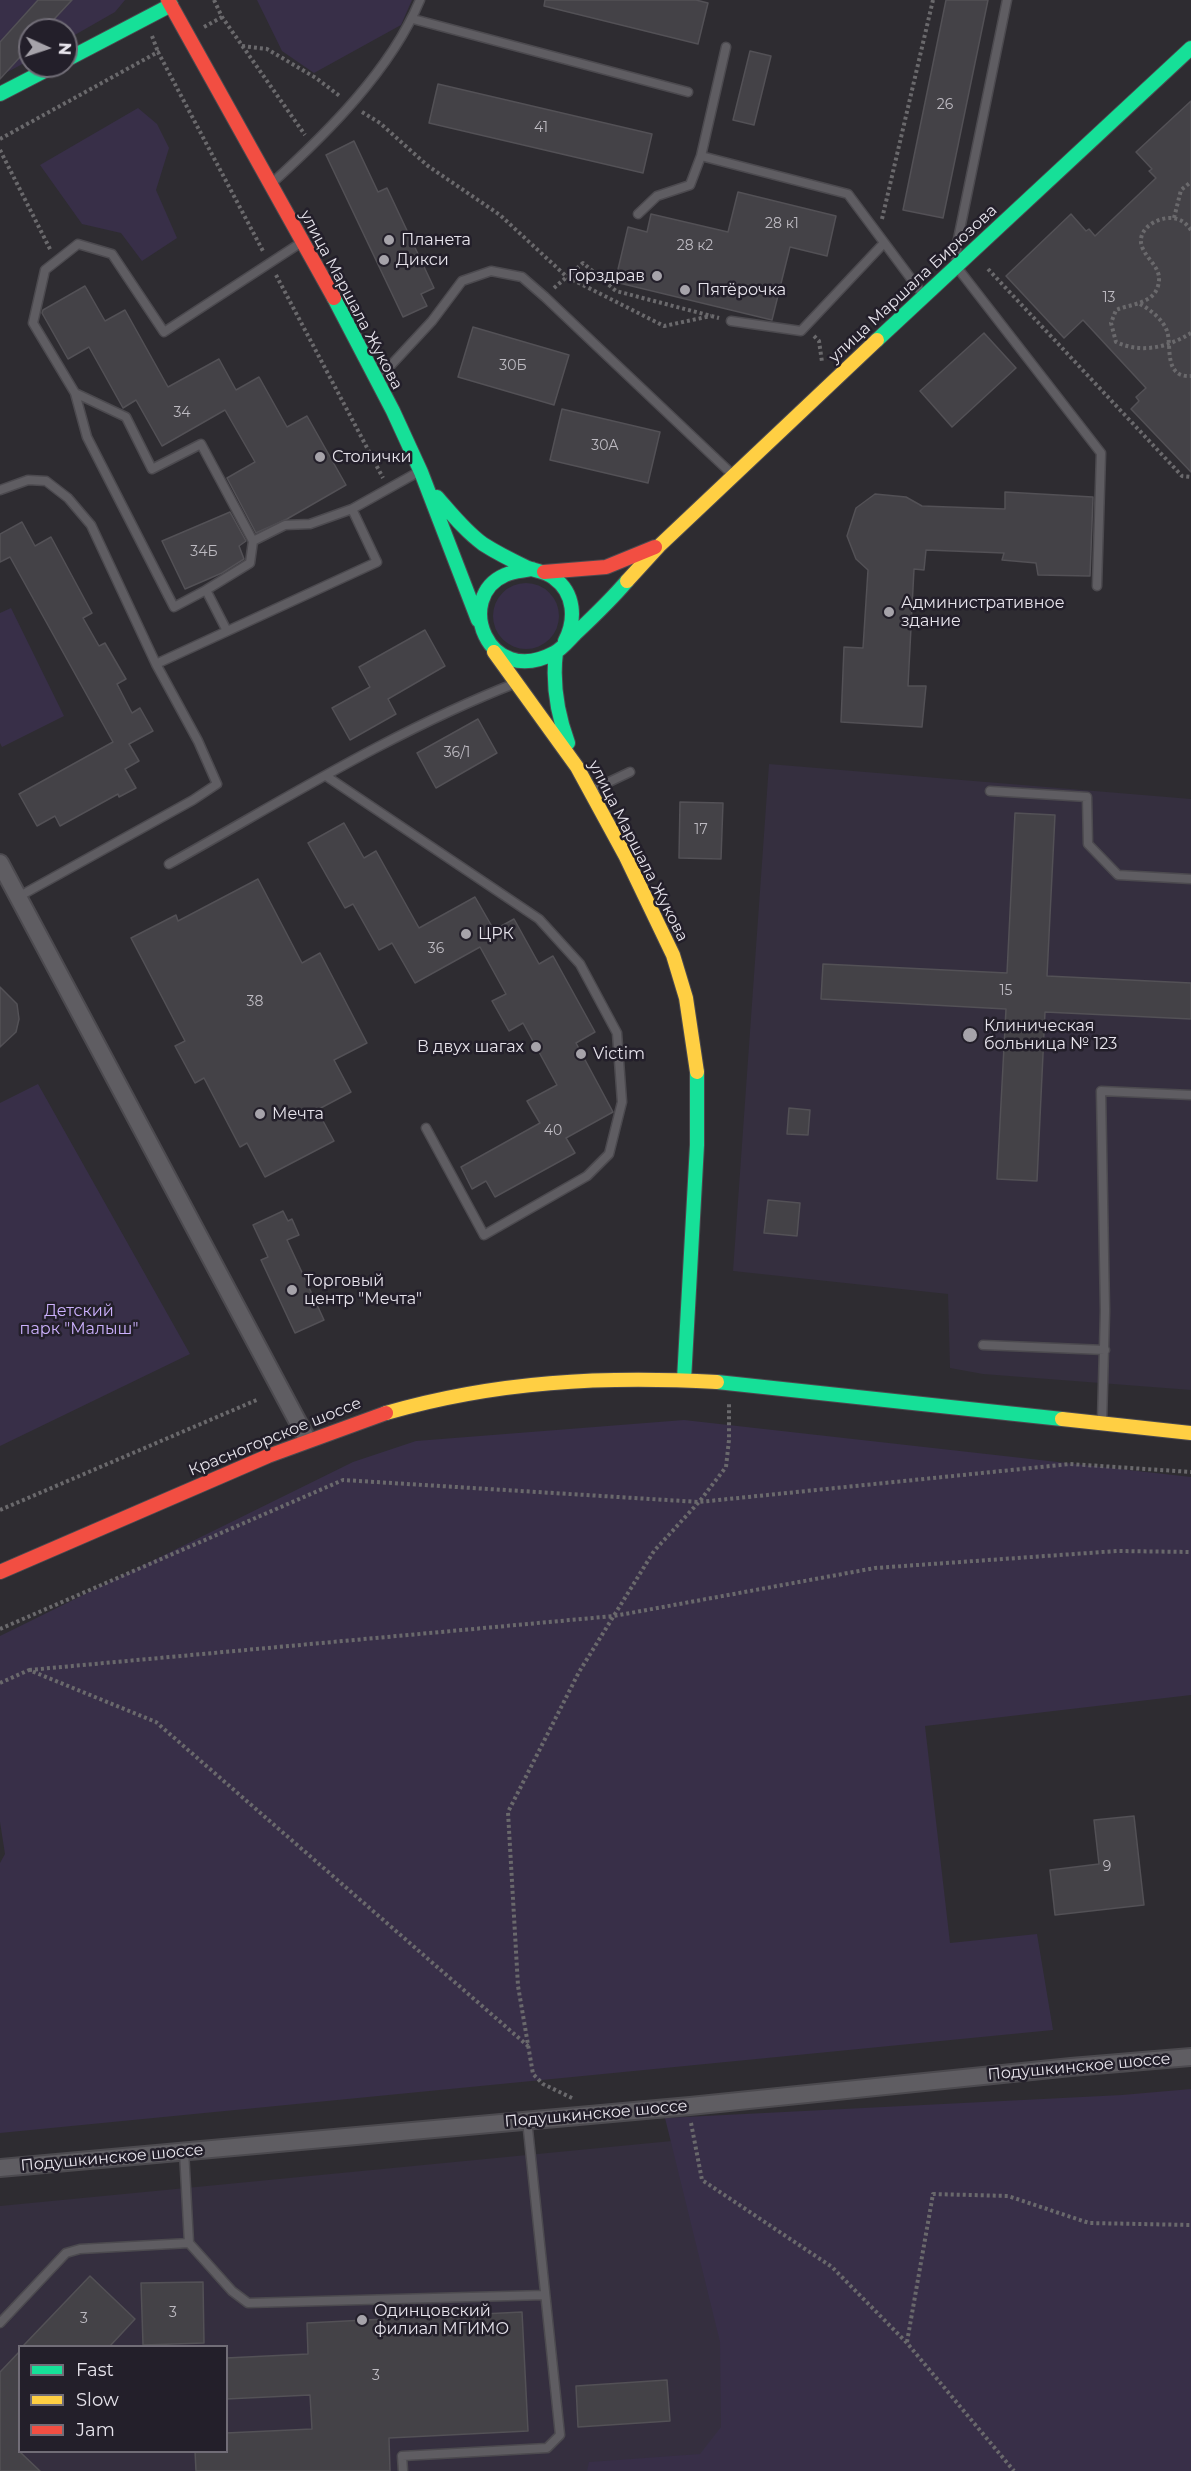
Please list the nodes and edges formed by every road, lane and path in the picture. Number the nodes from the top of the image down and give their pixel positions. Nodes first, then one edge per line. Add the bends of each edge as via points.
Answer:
1 (214, 0) edge
2 (420, 0) edge
3 (933, 0) edge
4 (1007, 0) edge
5 (170, 2) edge
6 (222, 18) junction
7 (413, 19) junction
8 (201, 28) dead end
9 (243, 46) junction
10 (726, 47) dead end
11 (1191, 48) edge
12 (78, 53) edge
13 (31, 78) edge
14 (688, 92) dead end
15 (0, 94) edge
16 (351, 105) junction
17 (0, 139) edge
18 (313, 145) junction
19 (0, 150) edge
20 (701, 156) junction
21 (1191, 182) edge
22 (271, 184) junction
23 (638, 214) dead end
24 (1174, 218) junction
25 (1191, 230) edge
26 (878, 234) junction
27 (302, 242) junction
28 (884, 243) junction
29 (57, 261) junction
30 (270, 263) junction
31 (956, 266) junction
32 (988, 269) dead end
33 (567, 277) junction
34 (924, 296) junction
35 (545, 297) junction
36 (1140, 303) junction
37 (711, 316) junction
38 (731, 321) joint
39 (1191, 333) edge
40 (1169, 344) junction
41 (1191, 376) edge
42 (377, 380) junction
43 (75, 393) junction
44 (421, 471) junction
45 (733, 476) junction
46 (1191, 477) edge
47 (427, 485) junction
48 (388, 488) junction
49 (0, 490) edge
50 (352, 509) junction
51 (253, 541) junction
52 (659, 546) junction
53 (538, 571) junction
54 (1097, 586) dead end
55 (207, 590) junction
56 (480, 627) junction
57 (227, 631) junction
58 (492, 649) junction
59 (559, 650) junction
60 (156, 664) junction
61 (517, 683) junction
62 (577, 767) junction
63 (630, 772) dead end
64 (326, 776) junction
65 (590, 791) junction
66 (990, 791) dead end
67 (0, 863) edge
68 (169, 864) dead end
69 (1191, 879) edge
70 (18, 897) junction
71 (1191, 1095) edge
72 (426, 1128) dead end
73 (983, 1345) dead end
74 (1105, 1350) junction
75 (684, 1380) junction
76 (729, 1383) junction
77 (259, 1399) dead end
78 (1101, 1424) junction
79 (1191, 1433) edge
80 (307, 1438) junction
81 (1191, 1472) edge
82 (699, 1502) junction
83 (0, 1510) edge
84 (1191, 1552) edge
85 (0, 1572) edge
86 (614, 1616) junction
87 (0, 1629) edge
88 (29, 1670) junction
89 (0, 1683) edge
90 (528, 2047) junction
91 (1191, 2057) edge
92 (577, 2100) dead end
93 (690, 2106) junction
94 (527, 2119) junction
95 (183, 2151) junction
96 (0, 2168) edge
97 (1191, 2225) edge
98 (189, 2243) junction
99 (545, 2295) junction
100 (0, 2324) edge
101 (907, 2343) junction
102 (403, 2471) edge
103 (1014, 2471) edge

1 - 6 path
2 - 7 lane
3 - 26 path
4 - 31 lane via 957,244
5 - 12 street
5 - 22 street, улица Маршала Жукова
6 - 8 path
6 - 9 path
7 - 14 lane
7 - 16 lane
9 - 16 path via 267,50 316,78
9 - 18 path
10 - 20 lane
11 - 31 street, улица Маршала Бирюзова
13 - 15 street
16 - 18 lane
16 - 33 path via 380,123 428,166 500,215
17 - 30 path via 159,52
18 - 22 lane
19 - 29 path
20 - 23 lane via 690,185 657,196
20 - 26 lane via 848,194
21 - 24 path via 1181,190
22 - 27 street, улица Маршала Жукова
24 - 25 path via 1186,222
24 - 36 path via 1149,225 1142,235 1141,247 1156,265 1159,276 1155,292
26 - 28 lane
27 - 30 lane
27 - 42 street, улица Маршала Жукова
28 - 34 lane
28 - 38 lane via 801,331
29 - 30 lane via 78,244 112,254 164,332
29 - 43 lane via 45,270 33,323
30 - 48 path
31 - 34 street, улица Маршала Бирюзова
31 - 54 lane via 1101,453
32 - 46 path via 1182,476
33 - 35 path
33 - 37 path via 664,326
33 - 37 path via 583,263 616,291
34 - 45 street, улица Маршала Бирюзова
35 - 42 lane via 522,277 491,271 462,281 432,321
35 - 45 lane
36 - 40 path via 1161,322
36 - 40 path via 1116,310 1111,322 1116,342 1142,348
37 - 38 path
39 - 40 path
40 - 41 path via 1172,365 1178,373
42 - 44 street, улица Маршала Жукова
43 - 51 lane via 126,417 152,470 201,444
43 - 55 lane via 87,437 174,607
44 - 47 street, улица Маршала Жукова
44 - 48 lane
45 - 52 street, улица Маршала Бирюзова
47 - 53 street via 481,542
47 - 56 street, улица Маршала Жукова
48 - 50 lane
49 - 60 lane via 28,480 46,481 68,498 91,525
50 - 51 lane via 310,524 285,525
50 - 57 lane via 377,562
51 - 55 lane via 250,563
52 - 53 street via 606,567
52 - 59 street, улица Маршала Бирюзова
53 - 56 street via 519,569 506,573 487,589 481,601
53 - 59 street via 555,579 570,599 572,625
55 - 57 lane
56 - 58 street
57 - 60 lane
58 - 59 street via 524,663
58 - 61 street, улица Маршала Жукова
59 - 62 street via 553,681 555,700
60 - 70 lane via 217,784
61 - 62 street, улица Маршала Жукова
61 - 64 lane
62 - 65 street, улица Маршала Жукова
63 - 65 lane
64 - 68 lane
64 - 72 lane via 539,919 580,964 617,1033 622,1102 609,1154 587,1176 484,1235
65 - 75 street, улица Маршала Жукова via 673,955 690,1021 697,1066 698,1145
66 - 69 lane via 1087,797 1088,844 1118,875
67 - 70 street
70 - 80 street
71 - 74 lane via 1101,1091
73 - 74 lane
74 - 78 lane
75 - 76 street, Красногорское шоссе
75 - 80 street, Красногорское шоссе via 569,1381 489,1389 436,1399
76 - 78 street, Красногорское шоссе
76 - 82 path via 726,1467
77 - 83 path
78 - 79 street, Красногорское шоссе
80 - 85 street, Красногорское шоссе
81 - 82 path via 1070,1464
82 - 86 path via 654,1551
82 - 87 path via 343,1480
84 - 86 path via 1117,1551 875,1568
86 - 88 path
86 - 90 path via 579,1672 508,1812 518,1986
88 - 89 path
88 - 90 path via 156,1722
90 - 92 path via 533,2074 543,2084
91 - 93 street, Подушкинское шоссе
93 - 94 street, Подушкинское шоссе
93 - 101 path via 702,2180 832,2267
94 - 95 street, Подушкинское шоссе
94 - 99 lane
95 - 96 street, Подушкинское шоссе
95 - 98 lane
97 - 101 path via 1089,2223 1008,2196 933,2194
98 - 99 lane via 248,2303
98 - 100 lane via 66,2253
99 - 102 lane via 560,2435 548,2448 402,2456
101 - 103 path

